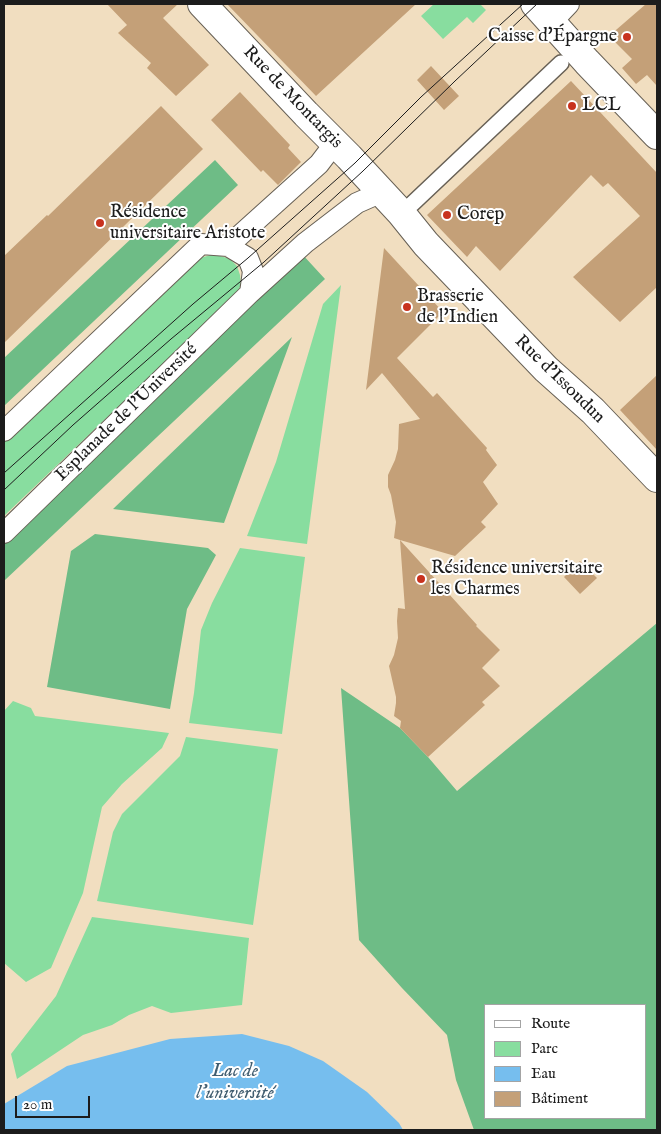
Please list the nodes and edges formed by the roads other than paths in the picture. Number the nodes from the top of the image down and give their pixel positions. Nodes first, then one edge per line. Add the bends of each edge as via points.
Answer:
1 (202, 4) edge
2 (552, 10) edge
3 (561, 63) dead end
4 (657, 136) edge
5 (335, 143) junction
6 (382, 192) junction
7 (412, 204) dead end
8 (228, 246) junction
9 (250, 293) junction
10 (4, 431) edge
11 (657, 478) edge
12 (4, 533) edge

1 - 5 main road, Rue de Montargis
2 - 4 main road via 587,62
3 - 7 street
5 - 6 main road, Rue de Montargis
5 - 8 street via 319,164
6 - 9 street, Esplanade de l'Université via 357,203 305,243
6 - 11 main road, Rue d'Issoudun via 426,244 546,370 593,412
8 - 9 street via 248,258 253,271
8 - 10 street via 201,244
9 - 12 street, Esplanade de l'Université

